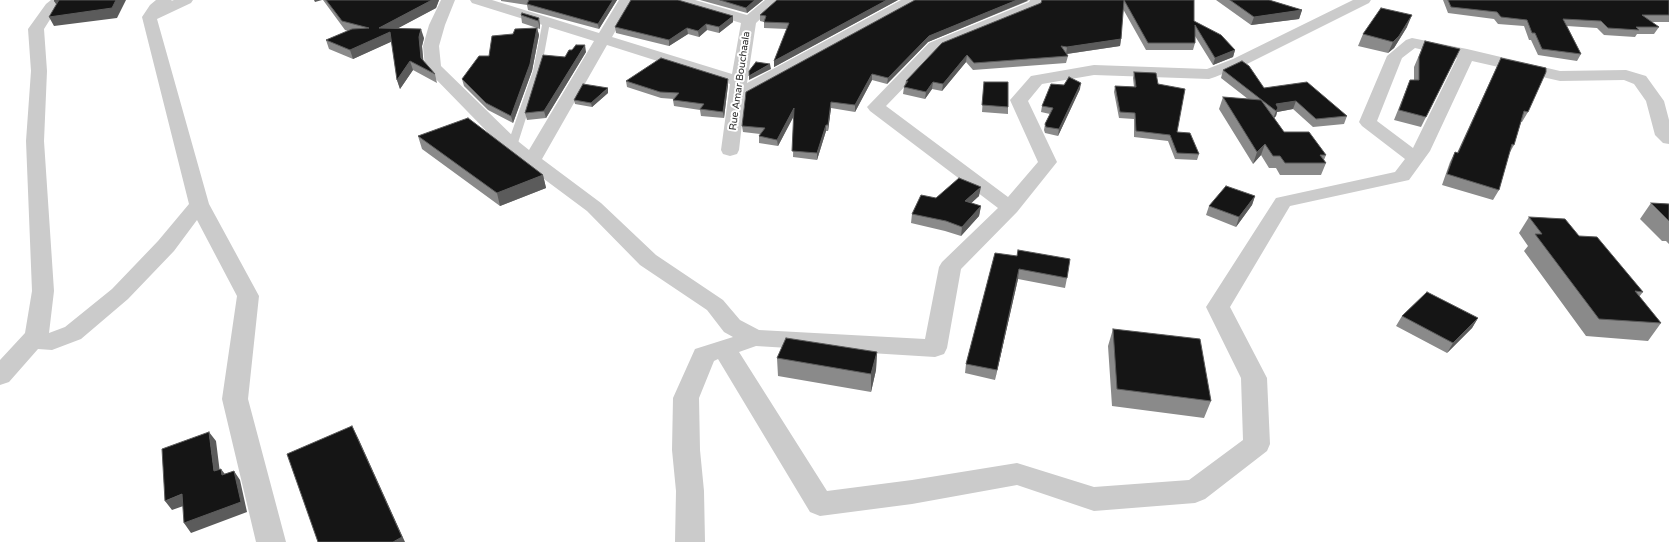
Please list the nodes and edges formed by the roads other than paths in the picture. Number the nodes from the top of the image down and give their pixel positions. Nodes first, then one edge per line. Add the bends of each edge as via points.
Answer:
1 (60, 0) edge
2 (166, 0) edge
3 (186, 0) edge
4 (448, 0) edge
5 (477, 0) edge
6 (626, 0) edge
7 (680, 0) edge
8 (774, 0) edge
9 (912, 0) edge
10 (1037, 0) edge
11 (1364, 0) edge
12 (149, 18) junction
13 (749, 21) junction
14 (546, 22) junction
15 (604, 40) junction
16 (1466, 54) junction
17 (738, 88) junction
18 (1669, 140) edge
19 (512, 146) junction
20 (730, 150) dead end
21 (1415, 158) junction
22 (532, 160) junction
23 (199, 204) junction
24 (1010, 208) junction
25 (37, 335) junction
26 (755, 338) junction
27 (724, 348) junction
28 (0, 376) edge
29 (271, 542) edge
30 (690, 542) edge

1 - 25 street via 51,7 36,29 38,72 35,142 43,291
2 - 12 street via 155,8
3 - 12 street
4 - 19 street via 431,46 433,67
5 - 14 street
6 - 15 street
7 - 13 street
8 - 13 street, Rue Amar Bouchaala
9 - 17 street
10 - 24 street via 1034,5 935,46 876,107
11 - 24 street via 1239,62 1208,74 1094,70 1037,80 1019,100 1048,162
12 - 23 street
13 - 17 street, Rue Amar Bouchaala
14 - 15 street
14 - 19 lane via 537,71
15 - 17 street
15 - 22 street
16 - 18 street via 1560,76 1626,75 1640,80 1655,101 1664,135
16 - 21 street
16 - 21 street via 1412,43 1395,56 1368,122
17 - 20 street, Rue Amar Bouchaala
19 - 22 street
21 - 27 street via 1402,176 1283,202 1218,307 1254,378 1257,444 1195,491 1094,499 1017,474 820,504
22 - 26 street via 594,207 648,260 715,305 732,326
23 - 25 street via 166,246 120,294 73,333 52,342 43,342
23 - 29 street via 248,296 235,399
24 - 26 street via 950,267 935,348
25 - 28 street
26 - 27 street
27 - 30 street via 704,355 686,398

